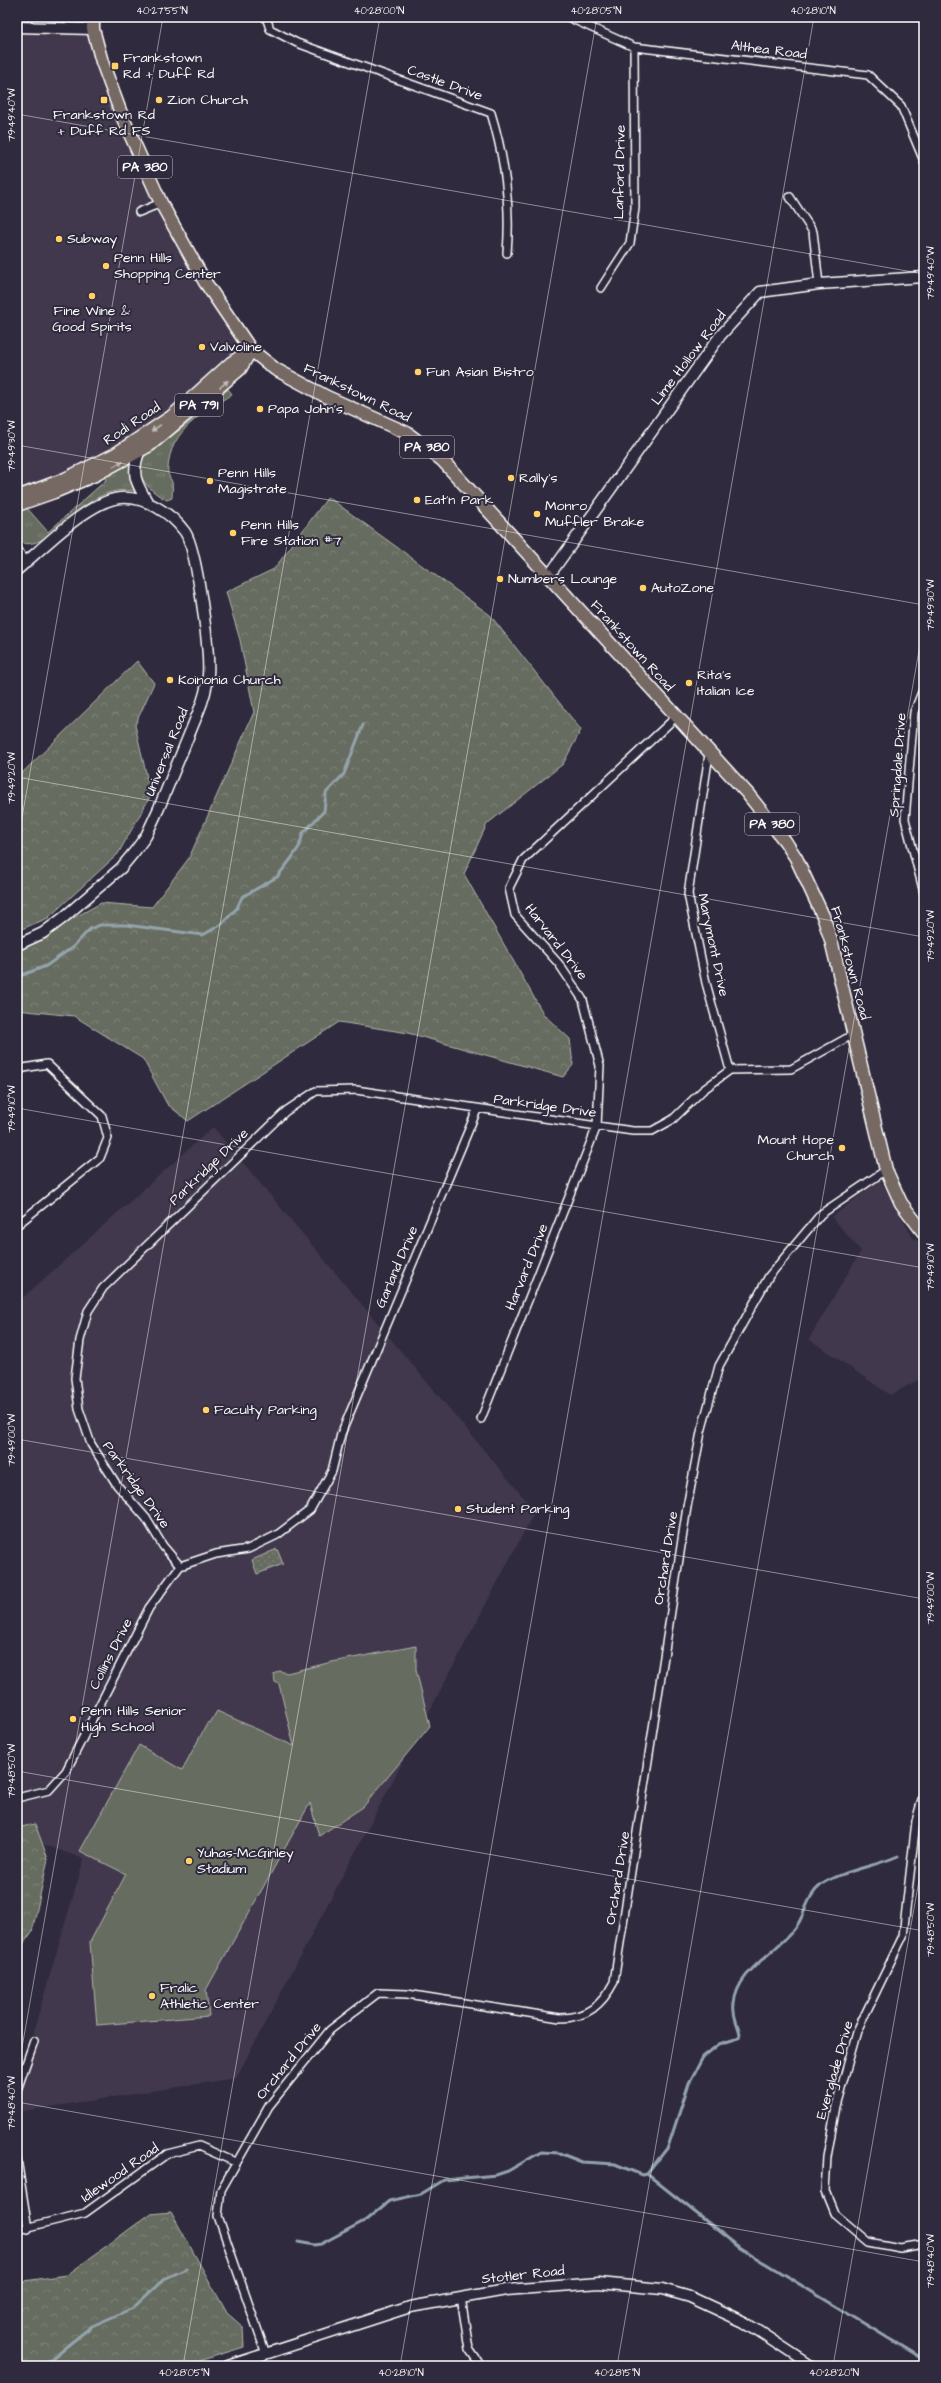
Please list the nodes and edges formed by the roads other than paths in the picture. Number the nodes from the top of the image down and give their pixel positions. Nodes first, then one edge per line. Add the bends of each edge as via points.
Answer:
1 (266, 17) edge
2 (568, 17) edge
3 (93, 23) edge
4 (17, 26) edge
5 (634, 47) junction
6 (924, 161) edge
7 (790, 197) dead end
8 (161, 203) junction
9 (139, 212) dead end
10 (507, 253) dead end
11 (924, 278) edge
12 (819, 284) junction
13 (600, 288) dead end
14 (251, 350) junction
15 (139, 452) junction
16 (17, 497) edge
17 (148, 503) junction
18 (17, 505) edge
19 (17, 552) edge
20 (20, 566) edge
21 (548, 577) junction
22 (924, 686) edge
23 (676, 717) junction
24 (710, 754) junction
25 (924, 893) edge
26 (17, 945) edge
27 (854, 1034) junction
28 (730, 1070) junction
29 (17, 1072) edge
30 (477, 1110) junction
31 (597, 1126) junction
32 (886, 1170) junction
33 (17, 1225) edge
34 (924, 1233) edge
35 (481, 1419) dead end
36 (180, 1566) junction
37 (924, 1792) edge
38 (17, 1798) edge
39 (34, 2041) dead end
40 (17, 2090) edge
41 (17, 2159) edge
42 (235, 2162) junction
43 (28, 2228) junction
44 (17, 2230) edge
45 (924, 2244) edge
46 (461, 2297) junction
47 (266, 2354) junction
48 (228, 2366) edge
49 (481, 2366) edge
50 (811, 2366) edge

1 - 10 street, Castle Drive via 270,29 297,43 491,113 502,147 508,196
2 - 5 street, Althea Road
3 - 4 street
3 - 8 main road, Frankstown Road / PA 380 via 122,116
5 - 6 street, Althea Road via 868,75 900,106
5 - 13 street, Lanford Drive via 635,208 630,243
7 - 12 street via 813,232
8 - 9 street
8 - 14 main road, Frankstown Road / PA 380 via 205,282
11 - 12 street, Lime Hollow Road
12 - 21 street, Lime Hollow Road via 760,292 720,336
15 -> 14 main road, Rodi Road / PA 791 via 240,369
14 -> 16 main road, Rodi Road / PA 791 via 231,363 171,417 114,455 65,479
14 - 21 main road, Frankstown Road / PA 380 via 275,369 327,397 392,425 424,445 457,476
15 - 17 street via 134,471 136,481
18 -> 15 main road, Rodi Road / PA 791 via 89,477
17 - 20 street, Universal Road via 120,498 96,506
17 - 26 street, Universal Road via 166,513 185,533 194,557 208,655 205,692 159,808 146,836 135,851 121,868 63,918 43,933
19 - 20 street
21 - 23 main road, Frankstown Road / PA 380
22 - 25 street, Springdale Drive via 914,712 905,819
23 - 24 main road, Frankstown Road / PA 380
23 - 31 street, Harvard Drive via 523,860 509,888 515,915 559,964 583,1000 600,1066
24 - 27 main road, Frankstown Road / PA 380 via 768,818 805,876 831,940
24 - 28 street, Marymont Drive via 688,894 706,983
27 - 28 street via 791,1069
27 - 32 main road, Frankstown Road / PA 380
28 - 31 street, Parkridge Drive via 703,1090 672,1120 652,1130 633,1131
29 - 33 street via 24,1068 47,1064 102,1116 108,1138 100,1158
30 - 31 street, Parkridge Drive
30 - 36 street, Garland Drive via 341,1434 332,1472 310,1510 277,1535 248,1549 216,1554
30 - 36 street, Parkridge Drive via 356,1090 316,1091 286,1111 102,1288 88,1311 80,1340 75,1378 79,1409 91,1444 117,1485 146,1518 163,1546
31 - 35 street, Harvard Drive
32 - 34 main road, Frankstown Road / PA 380 via 901,1203
32 - 42 street, Orchard Drive via 821,1214 769,1276 720,1366 701,1432 687,1507 614,1982 605,2000 574,2018 560,2018 407,1994 378,1993 330,2030 269,2106
36 - 38 street, Collins Drive via 149,1608 66,1771 49,1790
37 - 45 street, Everglade Drive via 916,1821 903,1936 857,2031 836,2106 827,2157 825,2191 834,2213 868,2242 900,2248
39 - 40 street
41 - 43 street
42 - 43 street, Idlewood Road via 198,2146 168,2154 86,2213
42 - 47 street, Orchard Drive via 221,2190 218,2216
43 - 44 street, Idlewood Road
46 - 47 street, Stotler Road via 410,2308
46 - 49 street via 469,2349
46 - 50 street, Stotler Road via 564,2284 599,2283 662,2289 690,2297 725,2312
47 - 48 street, Stotler Road

